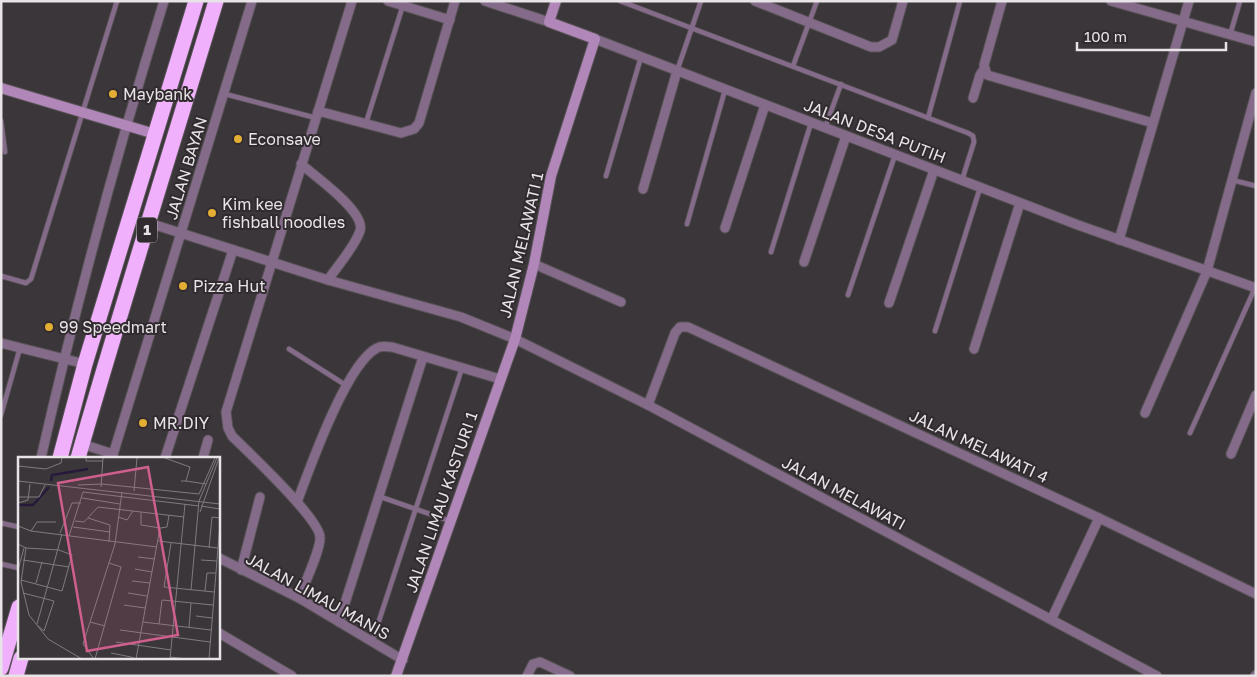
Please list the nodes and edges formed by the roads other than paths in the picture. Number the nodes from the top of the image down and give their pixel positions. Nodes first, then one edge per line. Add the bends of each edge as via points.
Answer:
1 (117, 1) edge
2 (164, 1) edge
3 (252, 1) edge
4 (352, 1) edge
5 (388, 1) edge
6 (455, 1) edge
7 (485, 1) edge
8 (556, 1) edge
9 (620, 1) edge
10 (701, 1) edge
11 (816, 1) edge
12 (903, 1) edge
13 (960, 1) edge
14 (1002, 1) edge
15 (1111, 1) edge
16 (1189, 1) edge
17 (1240, 1) edge
18 (196, 2) edge
19 (759, 2) edge
20 (216, 4) edge
21 (403, 5) junction
22 (450, 20) junction
23 (1183, 21) junction
24 (549, 22) junction
25 (810, 23) junction
26 (692, 29) junction
27 (1230, 35) junction
28 (595, 39) junction
29 (1256, 42) edge
30 (641, 57) junction
31 (793, 66) junction
32 (984, 68) junction
33 (677, 71) junction
34 (841, 84) junction
35 (1, 88) edge
36 (725, 90) junction
37 (1256, 93) edge
38 (226, 94) junction
39 (973, 98) dead end
40 (765, 105) junction
41 (81, 112) junction
42 (316, 115) junction
43 (928, 118) junction
44 (1, 122) edge
45 (811, 123) junction
46 (366, 124) junction
47 (1153, 124) junction
48 (126, 125) junction
49 (825, 128) junction
50 (156, 134) junction
51 (846, 136) junction
52 (5, 152) dead end
53 (895, 155) junction
54 (301, 164) junction
55 (934, 170) junction
56 (606, 176) dead end
57 (962, 180) junction
58 (1232, 180) junction
59 (1256, 186) edge
60 (980, 188) junction
61 (643, 189) dead end
62 (1020, 203) junction
63 (149, 224) junction
64 (687, 224) dead end
65 (725, 228) dead end
66 (182, 234) junction
67 (1120, 240) junction
68 (233, 250) junction
69 (771, 252) dead end
70 (271, 262) junction
71 (804, 262) dead end
72 (534, 264) junction
73 (1207, 272) junction
74 (1, 276) edge
75 (328, 280) junction
76 (1256, 287) edge
77 (848, 295) dead end
78 (621, 302) dead end
79 (889, 304) dead end
80 (935, 331) dead end
81 (514, 339) junction
82 (1, 344) edge
83 (20, 348) junction
84 (289, 349) dead end
85 (974, 349) dead end
86 (415, 354) junction
87 (64, 359) junction
88 (85, 364) junction
89 (462, 367) junction
90 (500, 379) junction
91 (347, 386) junction
92 (1256, 395) edge
93 (648, 405) junction
94 (1144, 413) dead end
95 (1, 415) edge
96 (1190, 433) dead end
97 (208, 440) dead end
98 (80, 451) edge
99 (1231, 454) dead end
100 (113, 456) edge
101 (41, 457) edge
102 (60, 457) edge
103 (165, 457) edge
104 (204, 457) edge
105 (378, 496) junction
106 (260, 498) dead end
107 (296, 502) junction
108 (416, 509) junction
109 (1099, 518) junction
110 (450, 520) junction
111 (1, 523) edge
112 (18, 527) edge
113 (220, 559) edge
114 (1, 564) edge
115 (18, 568) edge
116 (241, 570) junction
117 (1256, 594) edge
118 (299, 598) junction
119 (18, 610) edge
120 (1052, 618) junction
121 (339, 622) junction
122 (220, 634) edge
123 (372, 642) junction
124 (20, 660) edge
125 (403, 660) junction
126 (2, 664) edge
127 (16, 676) edge
128 (292, 676) edge
129 (396, 676) edge
130 (527, 676) edge
131 (570, 676) edge
132 (1158, 676) edge

1 - 41 lane
2 - 48 street
3 - 38 street, JALAN BAYAN
4 - 42 street
5 - 21 street
6 - 22 street
7 - 24 street, JALAN DESA PUTIH
8 - 24 street
9 - 26 lane
10 - 26 lane
11 - 25 lane
12 - 25 street via 892,40 879,47 871,47
13 - 43 lane
14 - 32 street
15 - 23 street
16 - 23 street
17 - 27 lane
18 - 20 highway
18 - 50 highway, 1
19 - 25 street
20 - 63 highway, 1
21 - 22 street
21 - 46 lane
22 - 46 street via 419,122 414,129 401,133
23 - 27 street
23 - 47 street
24 - 28 street, JALAN DESA PUTIH
25 - 31 lane
26 - 31 lane
26 - 33 lane
27 - 29 street
28 - 30 street, JALAN DESA PUTIH
28 - 72 street, JALAN MELAWATI 1 via 557,158
30 - 33 street, JALAN DESA PUTIH
30 - 56 lane
31 - 34 lane
32 - 39 street
32 - 47 street via 990,76
33 - 36 street, JALAN DESA PUTIH
33 - 61 street
34 - 43 lane
34 - 49 lane
35 - 41 street
36 - 40 street, JALAN DESA PUTIH
36 - 64 lane
37 - 58 street
38 - 42 lane
38 - 66 street, JALAN BAYAN
40 - 45 street, JALAN DESA PUTIH
40 - 65 street
41 - 48 street
41 - 74 lane via 29,282
42 - 46 street
42 - 54 street
43 - 57 lane via 973,136
44 - 52 lane
45 - 49 street, JALAN DESA PUTIH
45 - 69 lane
47 - 67 street
48 - 50 street
48 - 87 street
49 - 51 street, JALAN DESA PUTIH
50 - 88 highway, 1
51 - 53 street, JALAN DESA PUTIH
51 - 71 street
53 - 55 street, JALAN DESA PUTIH
53 - 77 lane
54 - 70 street
54 - 75 street via 355,212 361,224 357,238
55 - 57 street, JALAN DESA PUTIH
55 - 79 street
57 - 60 street, JALAN DESA PUTIH
58 - 59 lane
58 - 73 street
60 - 62 street, JALAN DESA PUTIH
60 - 80 lane
62 - 67 street, JALAN DESA PUTIH
62 - 85 street
63 - 66 street, JALAN MELAWATI
63 - 98 highway, 1
66 - 68 street, JALAN MELAWATI
66 - 100 street, JALAN BAYAN
67 - 73 street, JALAN DESA PUTIH
68 - 70 street, JALAN MELAWATI
68 - 103 street
70 - 75 street, JALAN MELAWATI
70 - 107 street via 228,401 226,420 232,436
72 - 78 street
72 - 81 street, JALAN MELAWATI 1
73 - 76 street, JALAN DESA PUTIH
73 - 94 street
75 - 81 street, JALAN MELAWATI via 461,317
76 - 96 lane
81 - 90 street, JALAN LIMAU KASTURI 1
81 - 93 street, JALAN MELAWATI
82 - 83 street
83 - 87 street
83 - 95 lane
84 - 91 lane
86 - 89 street
86 - 91 street via 392,347 376,348
86 - 105 street
87 - 88 street
87 - 101 street
88 - 102 highway, 1
89 - 90 street
89 - 108 lane
90 - 110 street, JALAN LIMAU KASTURI 1
91 - 107 street
92 - 99 street
93 - 109 street, JALAN MELAWATI 4 via 675,333 680,327 688,327
93 - 120 street, JALAN MELAWATI
97 - 104 street
98 - 100 street
105 - 108 lane
105 - 121 street
106 - 116 street
107 - 118 street via 317,529 320,539
108 - 110 lane
108 - 123 lane
109 - 117 street, JALAN MELAWATI 4
109 - 120 street
110 - 125 street, JALAN LIMAU KASTURI 1
111 - 112 lane
113 - 116 street, JALAN LIMAU MANIS
114 - 115 lane
116 - 118 street, JALAN LIMAU MANIS
118 - 121 street, JALAN LIMAU MANIS
119 - 126 highway
120 - 132 street, JALAN MELAWATI
121 - 123 street, JALAN LIMAU MANIS
122 - 128 street
123 - 125 street, JALAN LIMAU MANIS
124 - 127 highway
125 - 129 street, JALAN LIMAU KASTURI 1
130 - 131 street via 533,664 544,663

